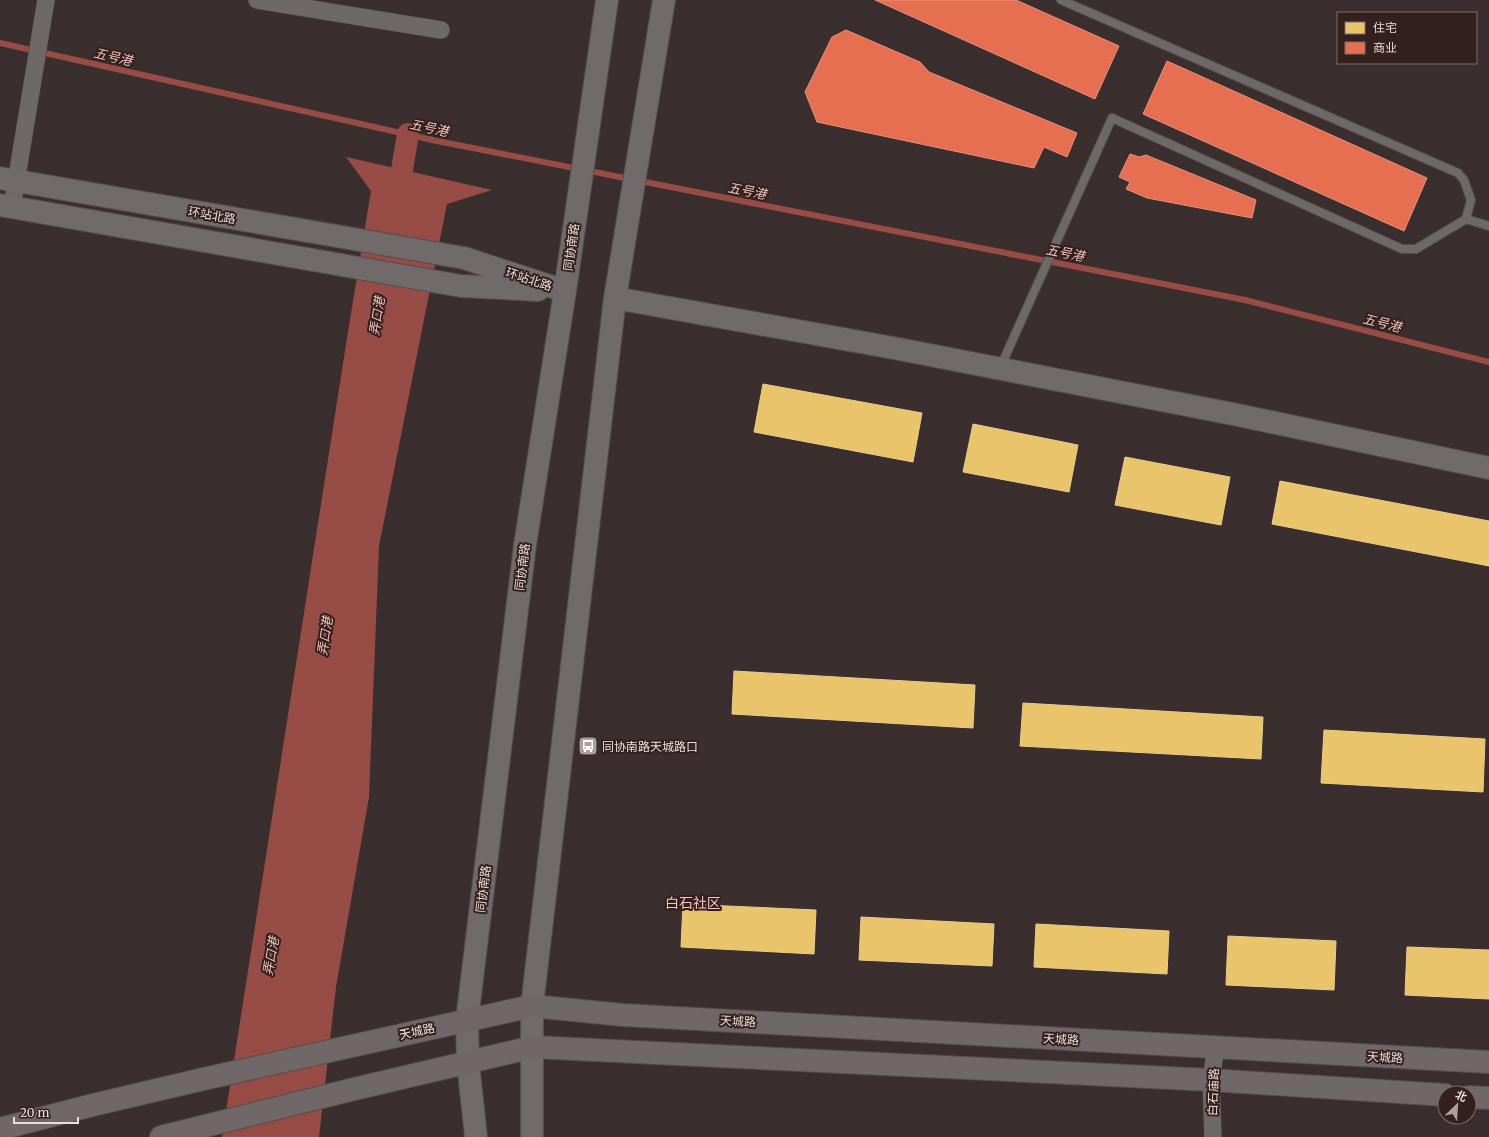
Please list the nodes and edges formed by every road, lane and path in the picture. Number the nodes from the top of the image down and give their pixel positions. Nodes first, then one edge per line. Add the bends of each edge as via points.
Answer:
1 (45, 0) edge
2 (257, 0) edge
3 (607, 0) edge
4 (664, 0) edge
5 (1061, 0) edge
6 (441, 30) dead end
7 (8, 180) edge
8 (6, 206) edge
9 (1466, 219) junction
10 (1489, 226) edge
11 (565, 291) junction
12 (616, 298) junction
13 (1000, 368) junction
14 (1489, 468) edge
15 (532, 1006) junction
16 (467, 1020) junction
17 (533, 1047) junction
18 (1216, 1047) junction
19 (1489, 1062) edge
20 (468, 1063) junction
21 (1211, 1080) junction
22 (1437, 1094) edge
23 (1477, 1097) edge
24 (1489, 1098) edge
25 (0, 1130) edge
26 (161, 1137) edge
27 (476, 1137) edge
28 (532, 1137) edge
29 (1213, 1137) edge

1 - 7 street via 20,154
2 - 6 street
3 - 11 main road, 同协南路
4 - 12 main road
5 - 9 lane via 1458,173 1464,180 1470,200
7 - 8 street
7 - 11 main road, 环站北路 via 464,258
8 - 11 main road, 环站北路 via 461,286
9 - 10 lane
9 - 13 lane via 1416,249 1402,249 1112,118
11 - 16 main road, 同协南路 via 525,545
12 - 13 main road
12 - 15 main road
13 - 14 main road via 1238,414
15 - 16 main road, 天城路
15 - 17 main road
15 - 18 main road, 天城路 via 623,1015
16 - 20 main road, 同协南路
16 - 25 main road, 天城路 via 93,1105
17 - 20 main road
17 - 21 main road
17 - 28 main road
18 - 19 main road, 天城路
18 - 21 street, 白石庙路
20 - 26 main road
20 - 27 main road, 同协南路
21 - 22 main road
21 - 29 street, 白石庙路
23 - 24 main road

